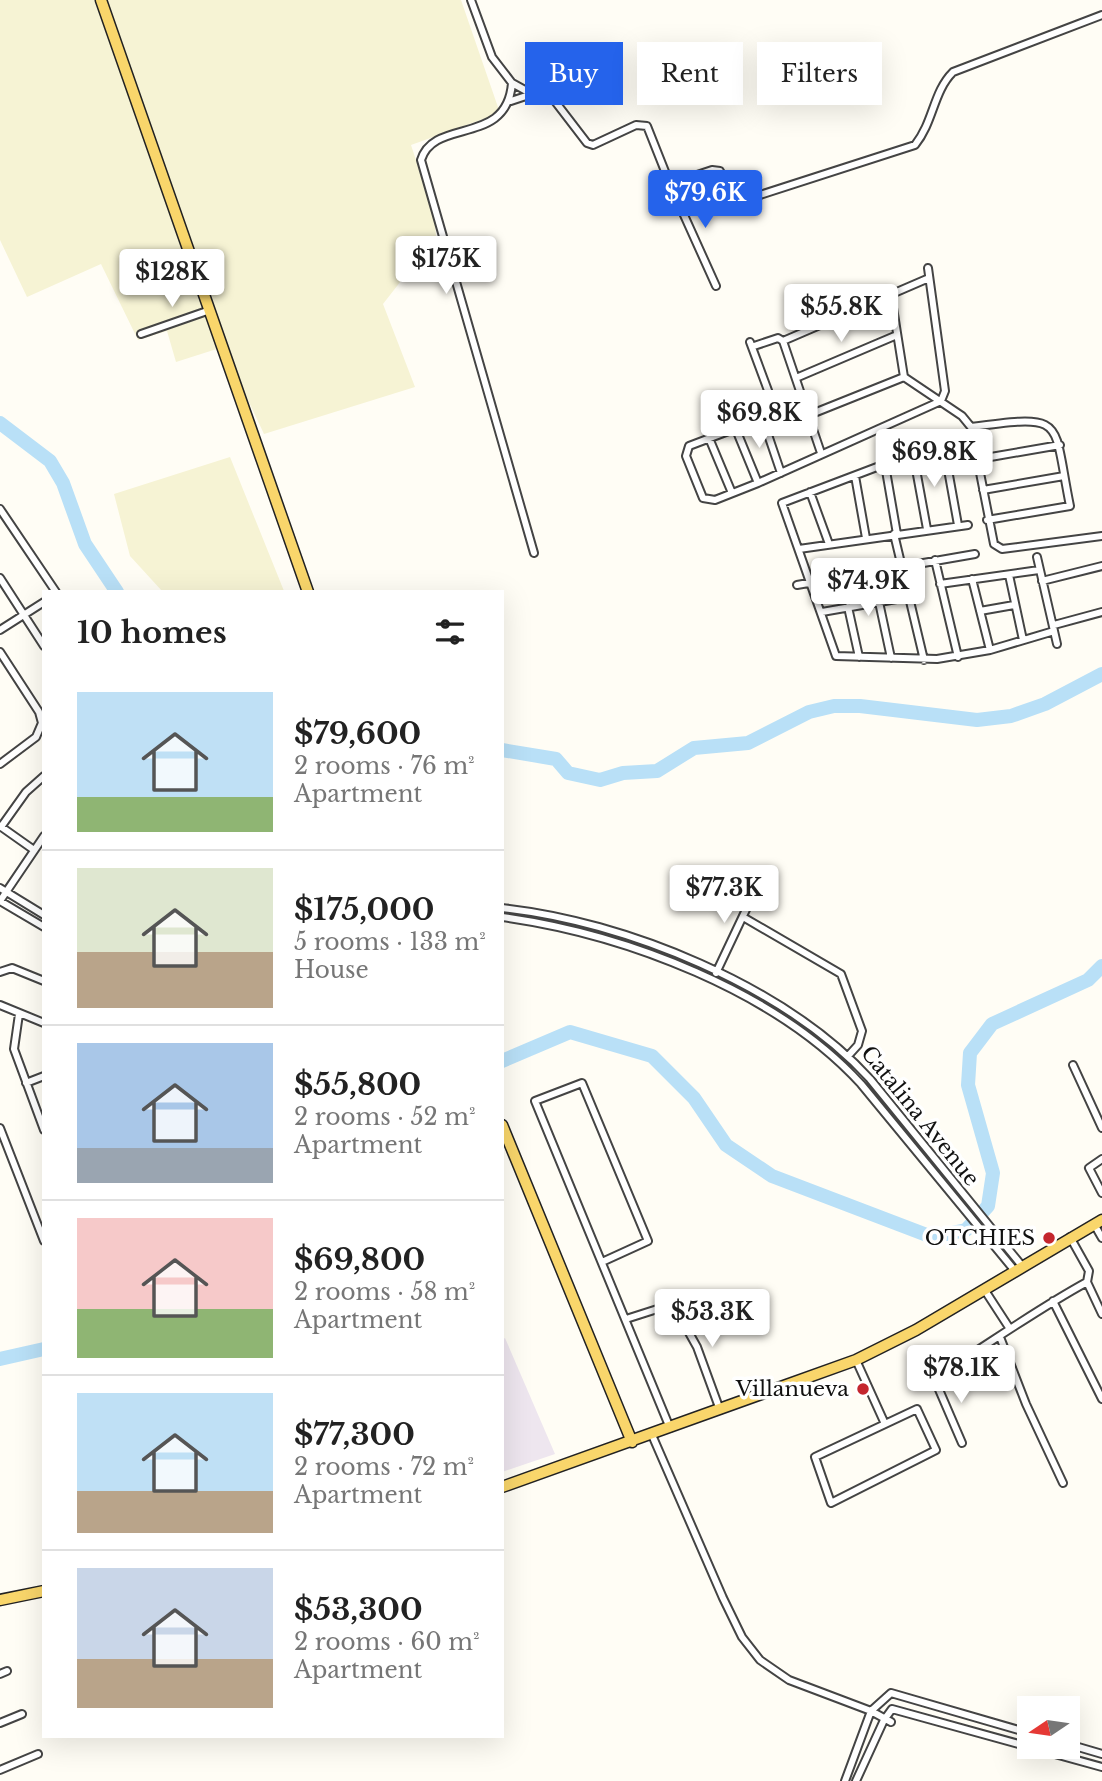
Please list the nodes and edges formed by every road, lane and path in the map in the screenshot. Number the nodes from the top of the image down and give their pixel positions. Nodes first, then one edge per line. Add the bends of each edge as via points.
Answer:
1 (101, 0) edge
2 (471, 0) edge
3 (1102, 15) edge
4 (512, 83) junction
5 (525, 90) edge
6 (525, 97) edge
7 (511, 101) junction
8 (558, 105) edge
9 (670, 184) junction
10 (928, 268) dead end
11 (929, 278) junction
12 (716, 286) dead end
13 (891, 295) junction
14 (212, 310) junction
15 (141, 334) dead end
16 (897, 335) junction
17 (783, 341) junction
18 (904, 377) junction
19 (796, 378) junction
20 (941, 401) junction
21 (804, 402) junction
22 (776, 412) junction
23 (809, 415) junction
24 (762, 417) junction
25 (735, 427) junction
26 (971, 427) junction
27 (709, 438) junction
28 (1060, 445) junction
29 (821, 453) junction
30 (913, 453) junction
31 (979, 459) junction
32 (885, 465) junction
33 (781, 473) junction
34 (855, 476) junction
35 (1064, 477) junction
36 (758, 483) junction
37 (983, 490) junction
38 (810, 492) junction
39 (732, 493) junction
40 (0, 509) edge
41 (988, 520) junction
42 (958, 525) junction
43 (968, 525) dead end
44 (927, 530) junction
45 (896, 534) junction
46 (1102, 536) edge
47 (866, 538) junction
48 (829, 544) junction
49 (799, 549) junction
50 (534, 553) dead end
51 (975, 554) dead end
52 (1037, 557) dead end
53 (935, 560) junction
54 (901, 566) junction
55 (1102, 566) edge
56 (1039, 570) junction
57 (1009, 575) junction
58 (0, 578) edge
59 (972, 579) junction
60 (1042, 581) junction
61 (810, 583) junction
62 (940, 584) junction
63 (797, 585) dead end
64 (55, 590) edge
65 (306, 590) edge
66 (908, 597) junction
67 (42, 603) edge
68 (879, 603) junction
69 (1014, 605) junction
70 (848, 607) junction
71 (980, 611) junction
72 (822, 612) junction
73 (1102, 612) edge
74 (24, 614) junction
75 (1054, 628) junction
76 (0, 629) edge
77 (1023, 640) junction
78 (42, 643) edge
79 (1057, 645) dead end
80 (990, 650) junction
81 (0, 652) edge
82 (859, 657) junction
83 (958, 657) junction
84 (891, 658) junction
85 (924, 660) junction
86 (0, 764) edge
87 (42, 778) edge
88 (1, 826) edge
89 (42, 839) edge
90 (34, 850) junction
91 (760, 880) dead end
92 (3, 890) edge
93 (0, 901) edge
94 (504, 908) edge
95 (42, 914) edge
96 (504, 917) edge
97 (743, 917) junction
98 (42, 927) edge
99 (0, 972) edge
100 (716, 972) junction
101 (42, 980) edge
102 (712, 981) junction
103 (0, 1005) edge
104 (19, 1014) junction
105 (42, 1022) edge
106 (848, 1055) junction
107 (841, 1063) junction
108 (1073, 1065) dead end
109 (42, 1077) edge
110 (26, 1083) junction
111 (42, 1125) edge
112 (0, 1128) edge
113 (1102, 1128) edge
114 (504, 1130) edge
115 (1102, 1159) edge
116 (1102, 1194) edge
117 (960, 1198) junction
118 (1098, 1222) edge
119 (42, 1236) edge
120 (1070, 1237) junction
121 (1102, 1238) edge
122 (602, 1262) junction
123 (1018, 1268) junction
124 (1087, 1282) junction
125 (984, 1289) junction
126 (1053, 1301) junction
127 (1102, 1314) edge
128 (626, 1319) junction
129 (1010, 1329) junction
130 (1000, 1337) junction
131 (856, 1360) junction
132 (1102, 1398) edge
133 (720, 1410) junction
134 (885, 1424) junction
135 (670, 1428) junction
136 (652, 1435) junction
137 (632, 1442) junction
138 (962, 1443) dead end
139 (1063, 1483) dead end
140 (504, 1486) edge
141 (42, 1591) edge
142 (0, 1600) edge
143 (871, 1711) junction
144 (22, 1714) dead end
145 (887, 1721) junction
146 (0, 1723) edge
147 (1017, 1729) edge
148 (861, 1740) junction
149 (872, 1748) junction
150 (1080, 1748) edge
151 (38, 1754) dead end
152 (1102, 1754) edge
153 (1102, 1768) edge
154 (0, 1770) edge
155 (845, 1781) edge
156 (856, 1781) edge

1 - 14 main road
2 - 4 street via 492,57
3 - 9 street via 953,72 939,86 936,108 915,145 760,195 733,195 720,171 712,170
4 - 5 street
4 - 7 street
6 - 7 street
7 - 50 street via 500,117 439,139 421,160
8 - 9 street via 582,139 593,145 636,125 647,126
9 - 12 street
10 - 11 street
11 - 13 street
11 - 20 street via 945,391
13 - 16 street
13 - 17 street
14 - 15 street
14 - 65 main road
16 - 18 street
16 - 19 street
17 - 19 street
17 - 22 street via 752,344
18 - 20 street
18 - 23 street
19 - 21 street
20 - 26 street
20 - 29 street
21 - 22 street
21 - 23 street
22 - 24 street
23 - 29 street
24 - 25 street
24 - 33 street
25 - 27 street
25 - 36 street
26 - 28 street via 1038,420 1051,426
26 - 31 street
27 - 39 street
27 - 39 street via 686,450 703,498
28 - 31 street
28 - 35 street
29 - 33 street
30 - 32 street
30 - 42 street via 943,442
30 - 44 street
31 - 37 street
32 - 34 street
32 - 45 street
33 - 36 street
34 - 38 street
34 - 47 street
35 - 37 street
35 - 41 street via 1070,506
36 - 39 street
37 - 41 street
38 - 48 street
38 - 49 street via 782,503
40 - 64 street
41 - 46 street via 995,544 1002,549
42 - 43 street
42 - 44 street
44 - 45 street
45 - 47 street
45 - 54 street
47 - 48 street
48 - 49 street
49 - 61 street
51 - 53 street
52 - 56 street
53 - 54 street
53 - 62 street
54 - 61 street
54 - 66 street
55 - 60 street
56 - 57 street
56 - 60 street
57 - 59 street
57 - 69 street
58 - 74 street
59 - 62 street
59 - 71 street
60 - 75 street
61 - 63 street
61 - 72 street
62 - 83 street
66 - 68 street
66 - 85 street
67 - 74 street
68 - 70 street
68 - 84 street
69 - 71 street
69 - 77 street
70 - 72 street
70 - 82 street
71 - 80 street
72 - 82 street via 836,656
73 - 75 street
74 - 76 street
74 - 78 street
75 - 77 street
75 - 79 street
77 - 80 street
80 - 83 street
81 - 86 street via 42,723 36,737
82 - 84 street
83 - 85 street
84 - 85 street
87 - 88 street
88 - 90 street
89 - 90 street
90 - 92 street
91 - 97 street
92 - 93 street
92 - 95 street
93 - 98 street
94 - 100 street, Catalina Avenue via 589,923
96 - 102 street, Catalina Avenue via 615,941
97 - 100 street
97 - 106 street via 841,974 862,1031 858,1045
99 - 101 street via 12,968
100 - 102 street
100 - 106 street, Catalina Avenue via 809,1024
102 - 107 street, Catalina Avenue via 804,1031
103 - 104 street
104 - 105 street
104 - 110 street via 14,1049
106 - 107 street
106 - 117 street, Catalina Avenue
107 - 117 street, Catalina Avenue
108 - 113 street
109 - 110 street
110 - 111 street
112 - 119 street
114 - 137 main road
115 - 116 street via 1089,1168
117 - 123 street, Catalina Avenue
118 - 120 main road
118 - 121 street
120 - 123 main road
120 - 124 street via 1089,1271
122 - 122 street via 535,1101 582,1083 648,1241
122 - 128 street
123 - 125 main road
124 - 126 street
124 - 127 street
125 - 129 street
125 - 131 main road
126 - 129 street
126 - 132 street
128 - 133 street via 673,1304 697,1347
128 - 135 street
129 - 130 street
130 - 138 street via 934,1378
130 - 139 street
131 - 133 main road
131 - 134 street
133 - 135 main road
134 - 134 street via 815,1457 831,1503 936,1450 917,1409
135 - 136 main road
136 - 137 main road
136 - 143 street via 742,1637 760,1660 789,1680
137 - 140 main road
141 - 142 main road
143 - 145 street
143 - 147 street via 894,1693
143 - 148 street
144 - 146 street
145 - 149 street
145 - 153 street via 888,1712 895,1709
148 - 149 street
148 - 155 street
149 - 156 street
150 - 152 street
151 - 154 street

